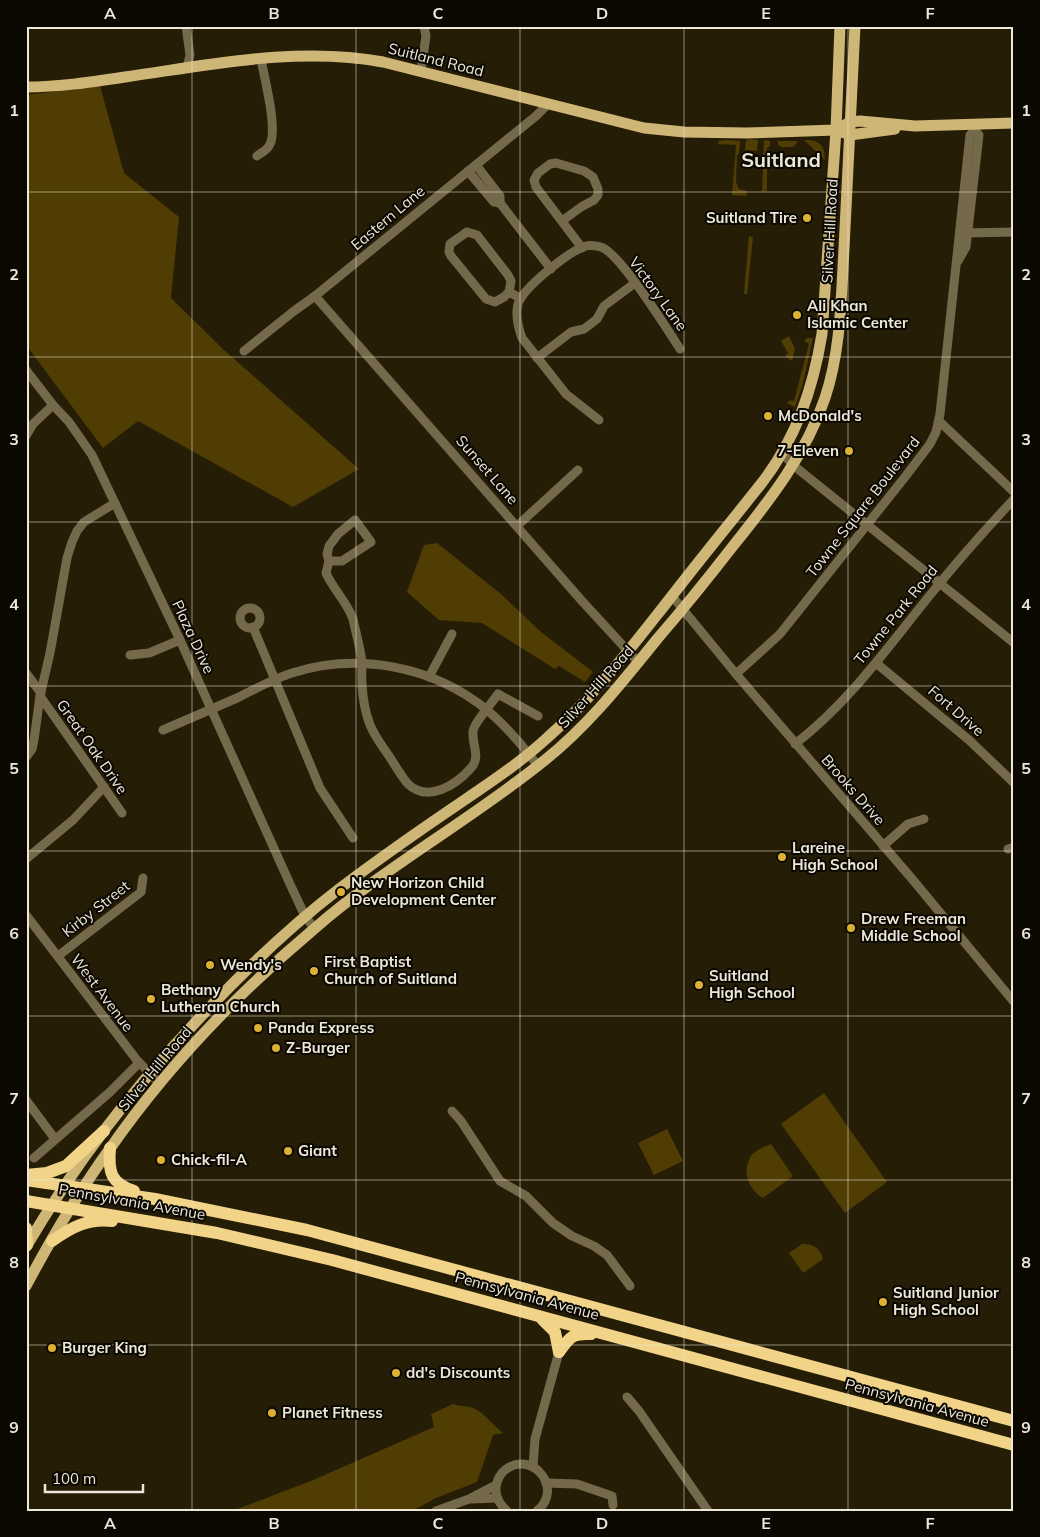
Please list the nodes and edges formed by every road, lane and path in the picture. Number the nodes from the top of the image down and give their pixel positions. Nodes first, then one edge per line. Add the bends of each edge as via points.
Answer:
1 (186, 26) edge
2 (424, 26) edge
3 (840, 26) edge
4 (855, 26) edge
5 (261, 59) junction
6 (187, 68) junction
7 (421, 71) junction
8 (26, 87) edge
9 (548, 104) junction
10 (850, 122) junction
11 (1014, 123) edge
12 (916, 126) junction
13 (975, 127) junction
14 (836, 130) junction
15 (850, 135) junction
16 (257, 156) dead end
17 (476, 165) junction
18 (468, 171) junction
19 (500, 203) junction
20 (562, 221) junction
21 (1014, 232) edge
22 (963, 233) junction
23 (582, 248) junction
24 (551, 269) junction
25 (635, 283) junction
26 (509, 292) junction
27 (315, 296) junction
28 (520, 298) junction
29 (680, 349) dead end
30 (244, 351) dead end
31 (537, 358) junction
32 (26, 370) edge
33 (53, 405) junction
34 (598, 420) dead end
35 (939, 421) junction
36 (26, 436) edge
37 (782, 453) junction
38 (793, 465) junction
39 (578, 470) dead end
40 (1014, 492) edge
41 (1014, 499) edge
42 (116, 503) junction
43 (868, 525) junction
44 (517, 526) junction
45 (329, 561) junction
46 (939, 584) junction
47 (672, 596) junction
48 (683, 609) junction
49 (253, 627) dead end
50 (452, 634) dead end
51 (180, 640) junction
52 (1014, 643) edge
53 (628, 651) junction
54 (130, 654) dead end
55 (638, 662) junction
56 (362, 663) junction
57 (876, 663) junction
58 (26, 673) edge
59 (736, 674) junction
60 (429, 677) junction
61 (274, 680) junction
62 (40, 694) junction
63 (211, 709) junction
64 (487, 710) junction
65 (538, 716) dead end
66 (163, 730) dead end
67 (795, 744) junction
68 (529, 754) junction
69 (26, 757) edge
70 (538, 766) junction
71 (1014, 784) edge
72 (104, 787) junction
73 (122, 813) dead end
74 (924, 819) dead end
75 (353, 838) dead end
76 (883, 846) junction
77 (26, 859) edge
78 (143, 878) dead end
79 (26, 915) edge
80 (305, 916) junction
81 (314, 928) junction
82 (58, 956) junction
83 (1014, 1002) edge
84 (139, 1063) junction
85 (149, 1074) junction
86 (160, 1084) junction
87 (26, 1100) edge
88 (452, 1111) dead end
89 (104, 1130) junction
90 (56, 1139) junction
91 (110, 1148) junction
92 (34, 1158) dead end
93 (26, 1175) edge
94 (26, 1180) edge
95 (65, 1186) junction
96 (83, 1189) junction
97 (156, 1199) junction
98 (26, 1201) edge
99 (52, 1205) junction
100 (71, 1208) junction
101 (160, 1223) junction
102 (26, 1228) edge
103 (52, 1241) junction
104 (27, 1246) edge
105 (26, 1286) edge
106 (630, 1286) dead end
107 (538, 1316) junction
108 (603, 1334) junction
109 (559, 1352) junction
110 (627, 1397) dead end
111 (1014, 1421) edge
112 (535, 1440) junction
113 (1014, 1445) edge
114 (522, 1464) junction
115 (533, 1466) junction
116 (546, 1483) junction
117 (496, 1485) junction
118 (497, 1498) junction
119 (469, 1499) junction
120 (613, 1505) dead end
121 (436, 1511) edge
122 (507, 1511) edge
123 (536, 1511) edge
124 (708, 1511) edge

1 - 6 street via 190,55
2 - 7 street via 426,36
3 - 14 main road, Silver Hill Road
4 - 10 main road, Silver Hill Road
5 - 6 main road, Suitland Road
5 - 7 main road, Suitland Road via 338,56
5 - 16 street via 273,136 269,146
6 - 8 main road, Suitland Road via 74,84
7 - 9 main road, Suitland Road
9 - 14 main road, Suitland Road via 644,128 682,132
9 - 17 street, Eastern Lane
10 - 12 main road, Suitland Road
10 - 14 main road, Suitland Road
10 - 15 main road, Silver Hill Road
11 - 13 main road, Suitland Road
12 - 13 main road, Suitland Road
12 - 15 main road, Suitland Road
13 - 22 street, Towne Square Boulevard via 970,135
14 - 15 main road, Suitland Road
14 - 37 main road, Silver Hill Road via 816,366 807,400
15 - 38 main road, Silver Hill Road via 840,316 834,366 818,416
17 - 18 street, Eastern Lane
17 - 19 street via 500,196
18 - 19 street via 494,202
18 - 27 street, Eastern Lane
19 - 24 street
20 - 20 street via 534,180 538,173 556,163 584,171 593,177 598,189 594,200
20 - 23 street
21 - 22 street
22 - 35 street, Towne Square Boulevard via 966,246 956,266
23 - 24 street
23 - 25 street, Victory Lane via 588,245 602,247
24 - 28 street
25 - 29 street, Victory Lane
25 - 31 street via 604,306 597,319 584,329 571,332
26 - 26 street via 511,281 508,275 477,235 467,232 450,244 451,256 486,299 495,302
26 - 28 street
27 - 30 street, Eastern Lane
27 - 44 street, Sunset Lane
28 - 31 street via 518,329
31 - 34 street via 566,394
32 - 33 street, Plaza Drive
33 - 36 street via 33,424
33 - 42 street, Plaza Drive via 92,455
35 - 40 street
35 - 43 street, Towne Square Boulevard via 930,444
37 - 38 street
37 - 47 main road, Silver Hill Road
38 - 43 street
38 - 48 main road, Silver Hill Road
39 - 44 street
41 - 46 street, Towne Park Road
42 - 51 street, Plaza Drive
42 - 62 street via 84,522 74,536
43 - 46 street
43 - 59 street, Towne Square Boulevard via 780,634
44 - 53 street, Sunset Lane
45 - 45 street via 327,554 332,541 355,520 371,542 342,561
45 - 56 street via 326,573 350,614
46 - 52 street
46 - 57 street, Towne Park Road
47 - 48 street, Brooks Drive
47 - 53 main road, Silver Hill Road
48 - 55 main road, Silver Hill Road
48 - 59 street, Brooks Drive
49 - 61 street
50 - 60 street
51 - 54 street via 149,653
51 - 63 street, Plaza Drive
53 - 55 street, Sunset Lane
53 - 68 main road, Silver Hill Road via 575,712
55 - 70 main road, Silver Hill Road via 586,723
56 - 60 street via 405,669
56 - 61 street via 318,667
56 - 64 street via 362,695 370,725 407,782 420,791 442,790 471,768 476,755 473,728
57 - 67 street, Towne Park Road via 836,709
57 - 71 street, Fort Drive via 969,740
58 - 62 street, Great Oak Drive
59 - 67 street, Brooks Drive
60 - 64 street
61 - 63 street
61 - 75 street via 320,788
62 - 69 street via 32,749
62 - 72 street, Great Oak Drive
63 - 66 street
63 - 80 street, Plaza Drive
64 - 65 street via 498,694
64 - 68 street
67 - 76 street, Brooks Drive
68 - 70 street
68 - 80 main road, Silver Hill Road
70 - 81 main road, Silver Hill Road via 381,876
72 - 73 street, Great Oak Drive
72 - 77 street via 73,820
74 - 76 street via 908,824
76 - 83 street, Brooks Drive
78 - 82 street, Kirby Street via 141,892
79 - 82 street, West Avenue
80 - 81 street, Plaza Drive
80 - 85 main road, Silver Hill Road via 218,998
81 - 86 main road, Silver Hill Road via 241,996
82 - 84 street, West Avenue
84 - 85 street, West Avenue
84 - 90 street
85 - 86 street, West Avenue
85 - 89 main road, Silver Hill Road
86 - 91 main road, Silver Hill Road
87 - 90 street
88 - 106 street via 500,1180 526,1196 553,1223 606,1255
89 - 93 highway via 66,1166 47,1173
89 - 95 main road, Silver Hill Road
90 - 92 street
91 - 96 main road, Silver Hill Road
91 - 97 highway via 110,1170 115,1181 124,1188
94 - 95 highway, Pennsylvania Avenue
95 - 96 highway, Pennsylvania Avenue
95 - 99 main road, Silver Hill Road
96 - 97 highway, Pennsylvania Avenue
96 - 100 main road, Silver Hill Road
97 - 111 highway, Pennsylvania Avenue via 352,1241
98 - 99 highway, Pennsylvania Avenue
99 - 100 highway, Pennsylvania Avenue
99 - 104 main road, Silver Hill Road
100 - 101 highway, Pennsylvania Avenue
100 - 103 main road, Silver Hill Road
101 - 103 highway via 95,1221 71,1228
101 - 107 highway, Pennsylvania Avenue via 332,1260
102 - 104 highway
103 - 105 main road, Silver Hill Road
107 - 108 highway, Pennsylvania Avenue
107 - 109 highway via 554,1329
108 - 109 highway via 574,1335
108 - 113 highway, Pennsylvania Avenue
109 - 112 street
110 - 124 street
112 - 114 street
112 - 115 street
114 - 115 street
114 - 117 street via 506,1469
115 - 116 street
116 - 120 street via 577,1484 612,1496
116 - 123 street via 545,1501
117 - 118 street
117 - 119 street
118 - 119 street
118 - 122 street
119 - 121 street

